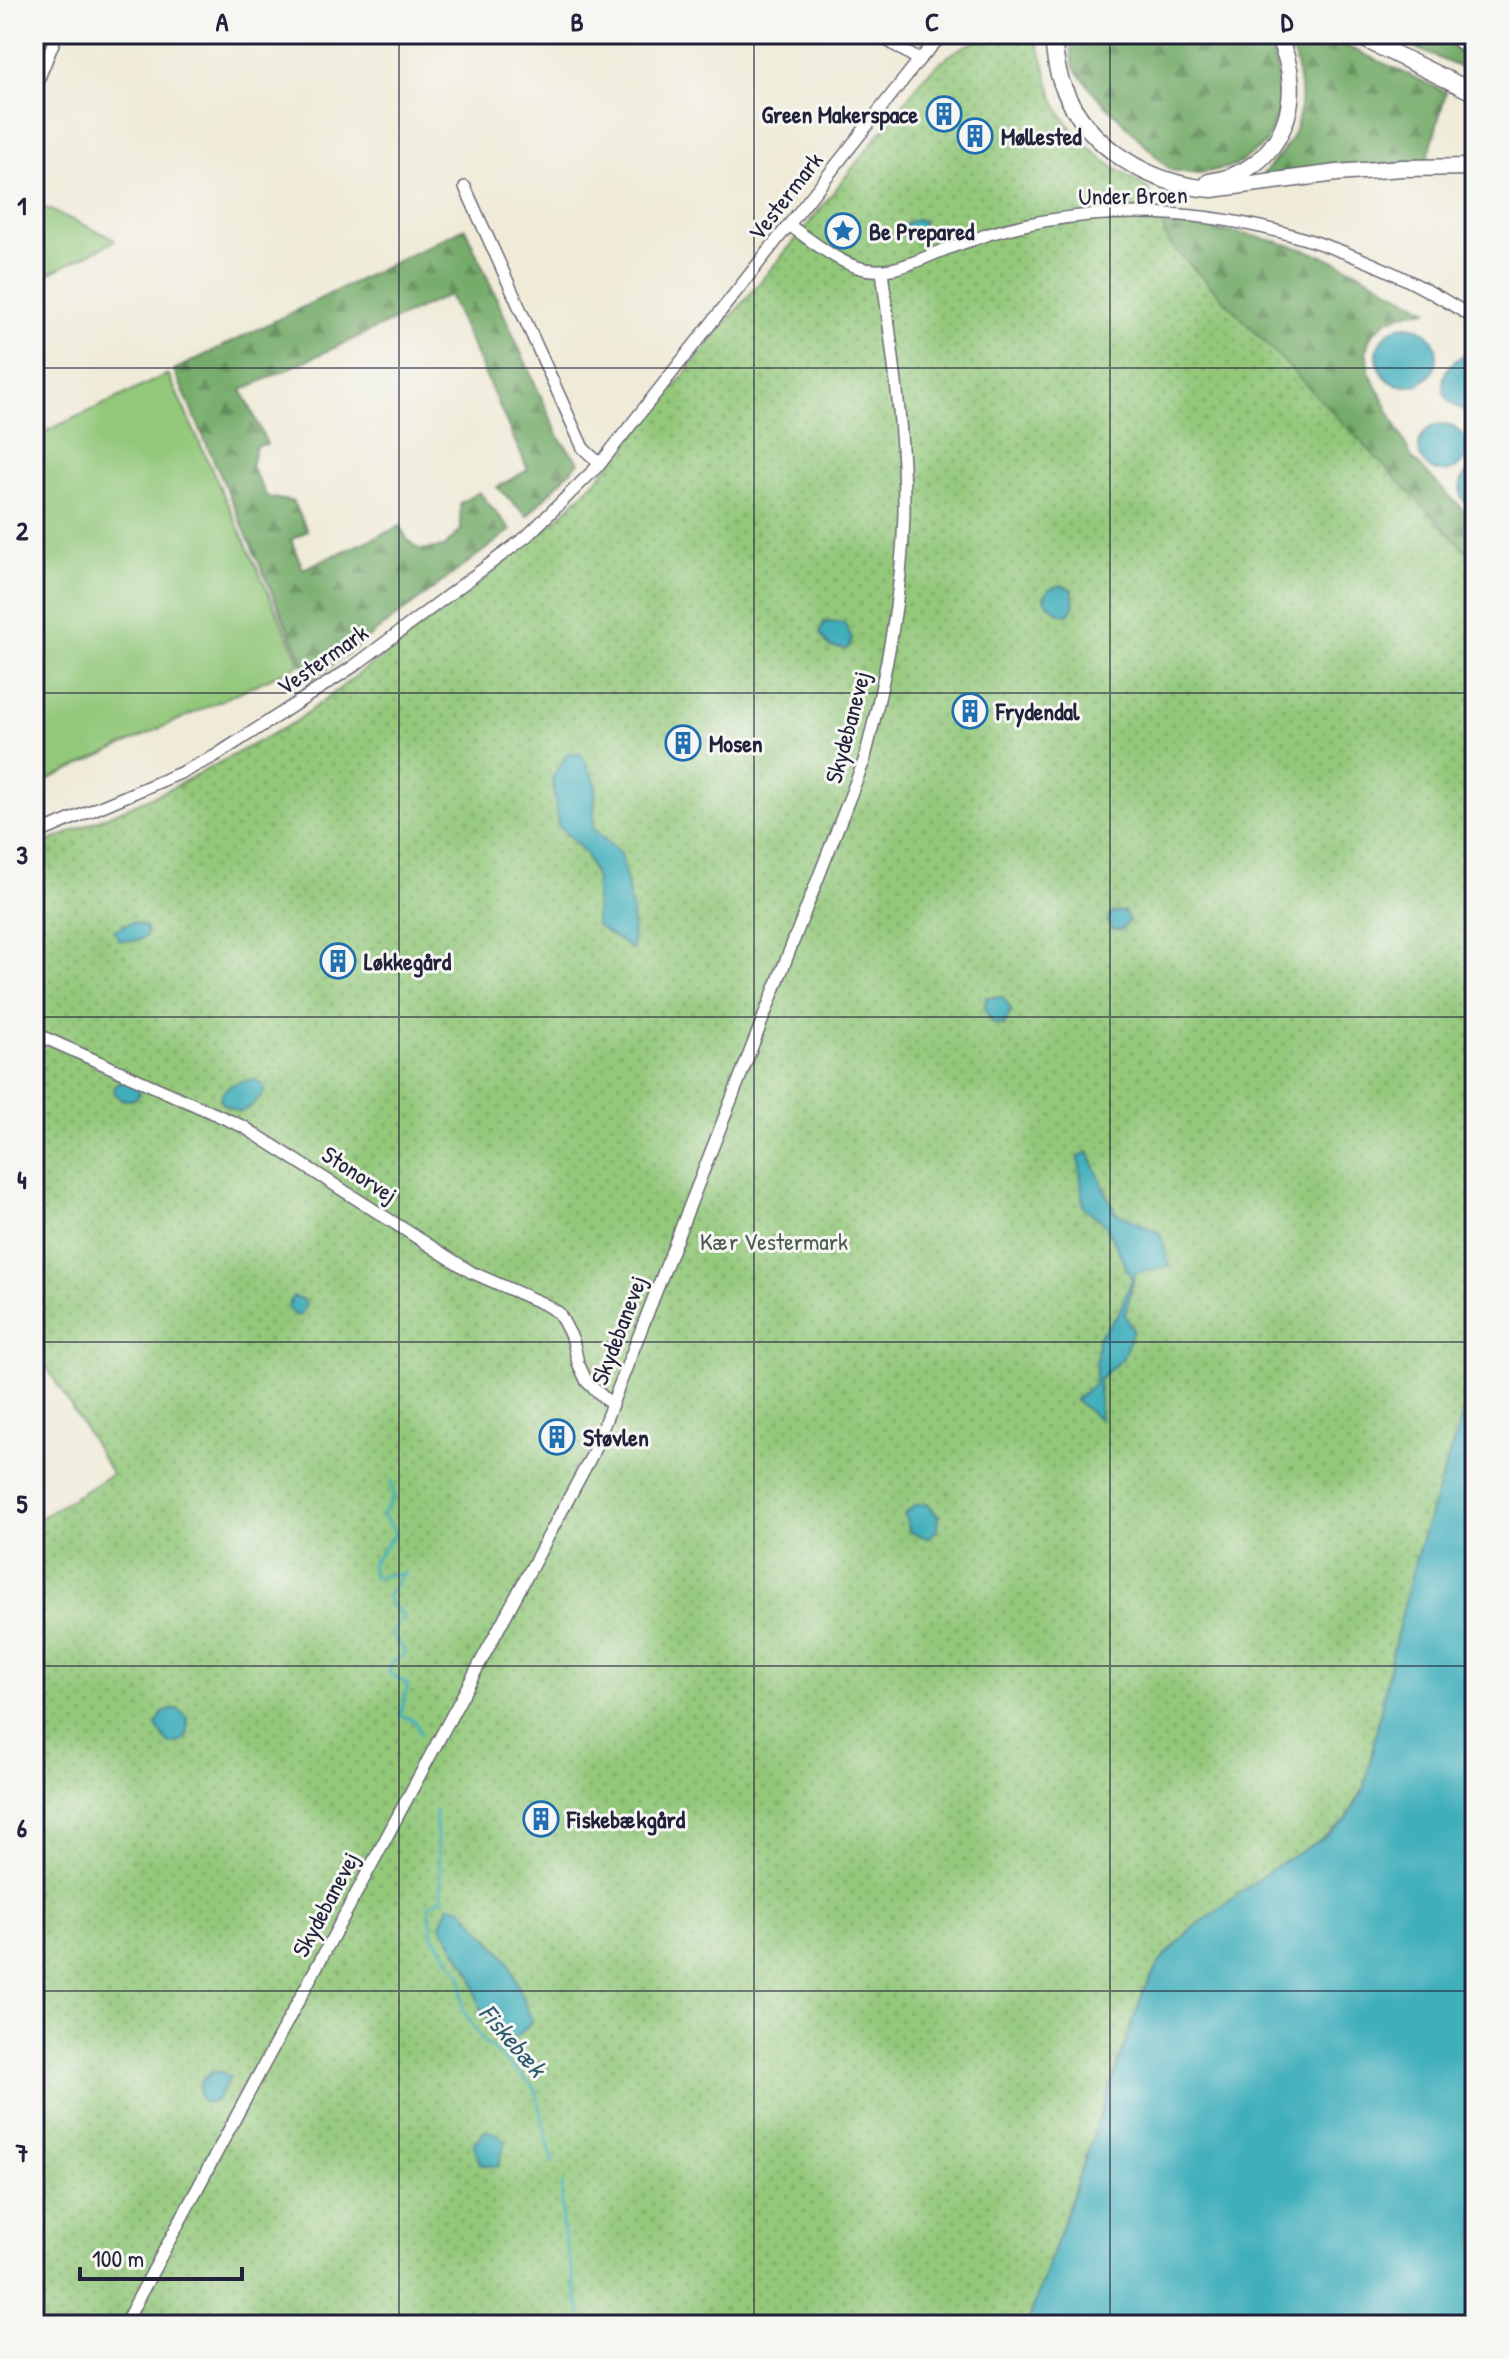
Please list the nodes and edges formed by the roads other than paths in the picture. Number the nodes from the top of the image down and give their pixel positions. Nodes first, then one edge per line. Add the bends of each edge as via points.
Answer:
1 (57, 34) edge
2 (877, 34) edge
3 (948, 34) edge
4 (1053, 34) edge
5 (1276, 34) edge
6 (1356, 34) edge
7 (1451, 34) edge
8 (1475, 49) edge
9 (919, 60) junction
10 (1475, 84) edge
11 (34, 90) edge
12 (1475, 93) edge
13 (1475, 167) edge
14 (1175, 182) junction
15 (465, 187) dead end
16 (790, 226) junction
17 (882, 271) junction
18 (1475, 319) edge
19 (600, 464) junction
20 (34, 835) edge
21 (34, 1033) edge
22 (612, 1405) junction
23 (124, 2325) edge

1 - 11 street
2 - 9 street
3 - 9 street, Vestermark
4 - 14 highway via 1064,89 1094,136 1153,175
5 - 14 highway via 1292,89 1282,130 1271,147 1239,173 1199,183
6 - 10 highway
6 - 12 highway
7 - 8 highway
9 - 16 street, Vestermark
13 - 14 highway via 1337,173 1233,188
15 - 19 street via 583,448
16 - 17 street via 858,268
16 - 19 street, Vestermark
17 - 18 street, Under Broen via 993,233 1053,219 1176,213 1318,242 1382,267
17 - 22 street, Skydebanevej via 899,409 904,512 901,572 881,693 840,827
19 - 20 street, Vestermark via 527,536 288,710 185,771
21 - 22 street, Stonorvej via 244,1127 471,1272 559,1313 587,1382
22 - 23 street, Skydebanevej via 592,1455

